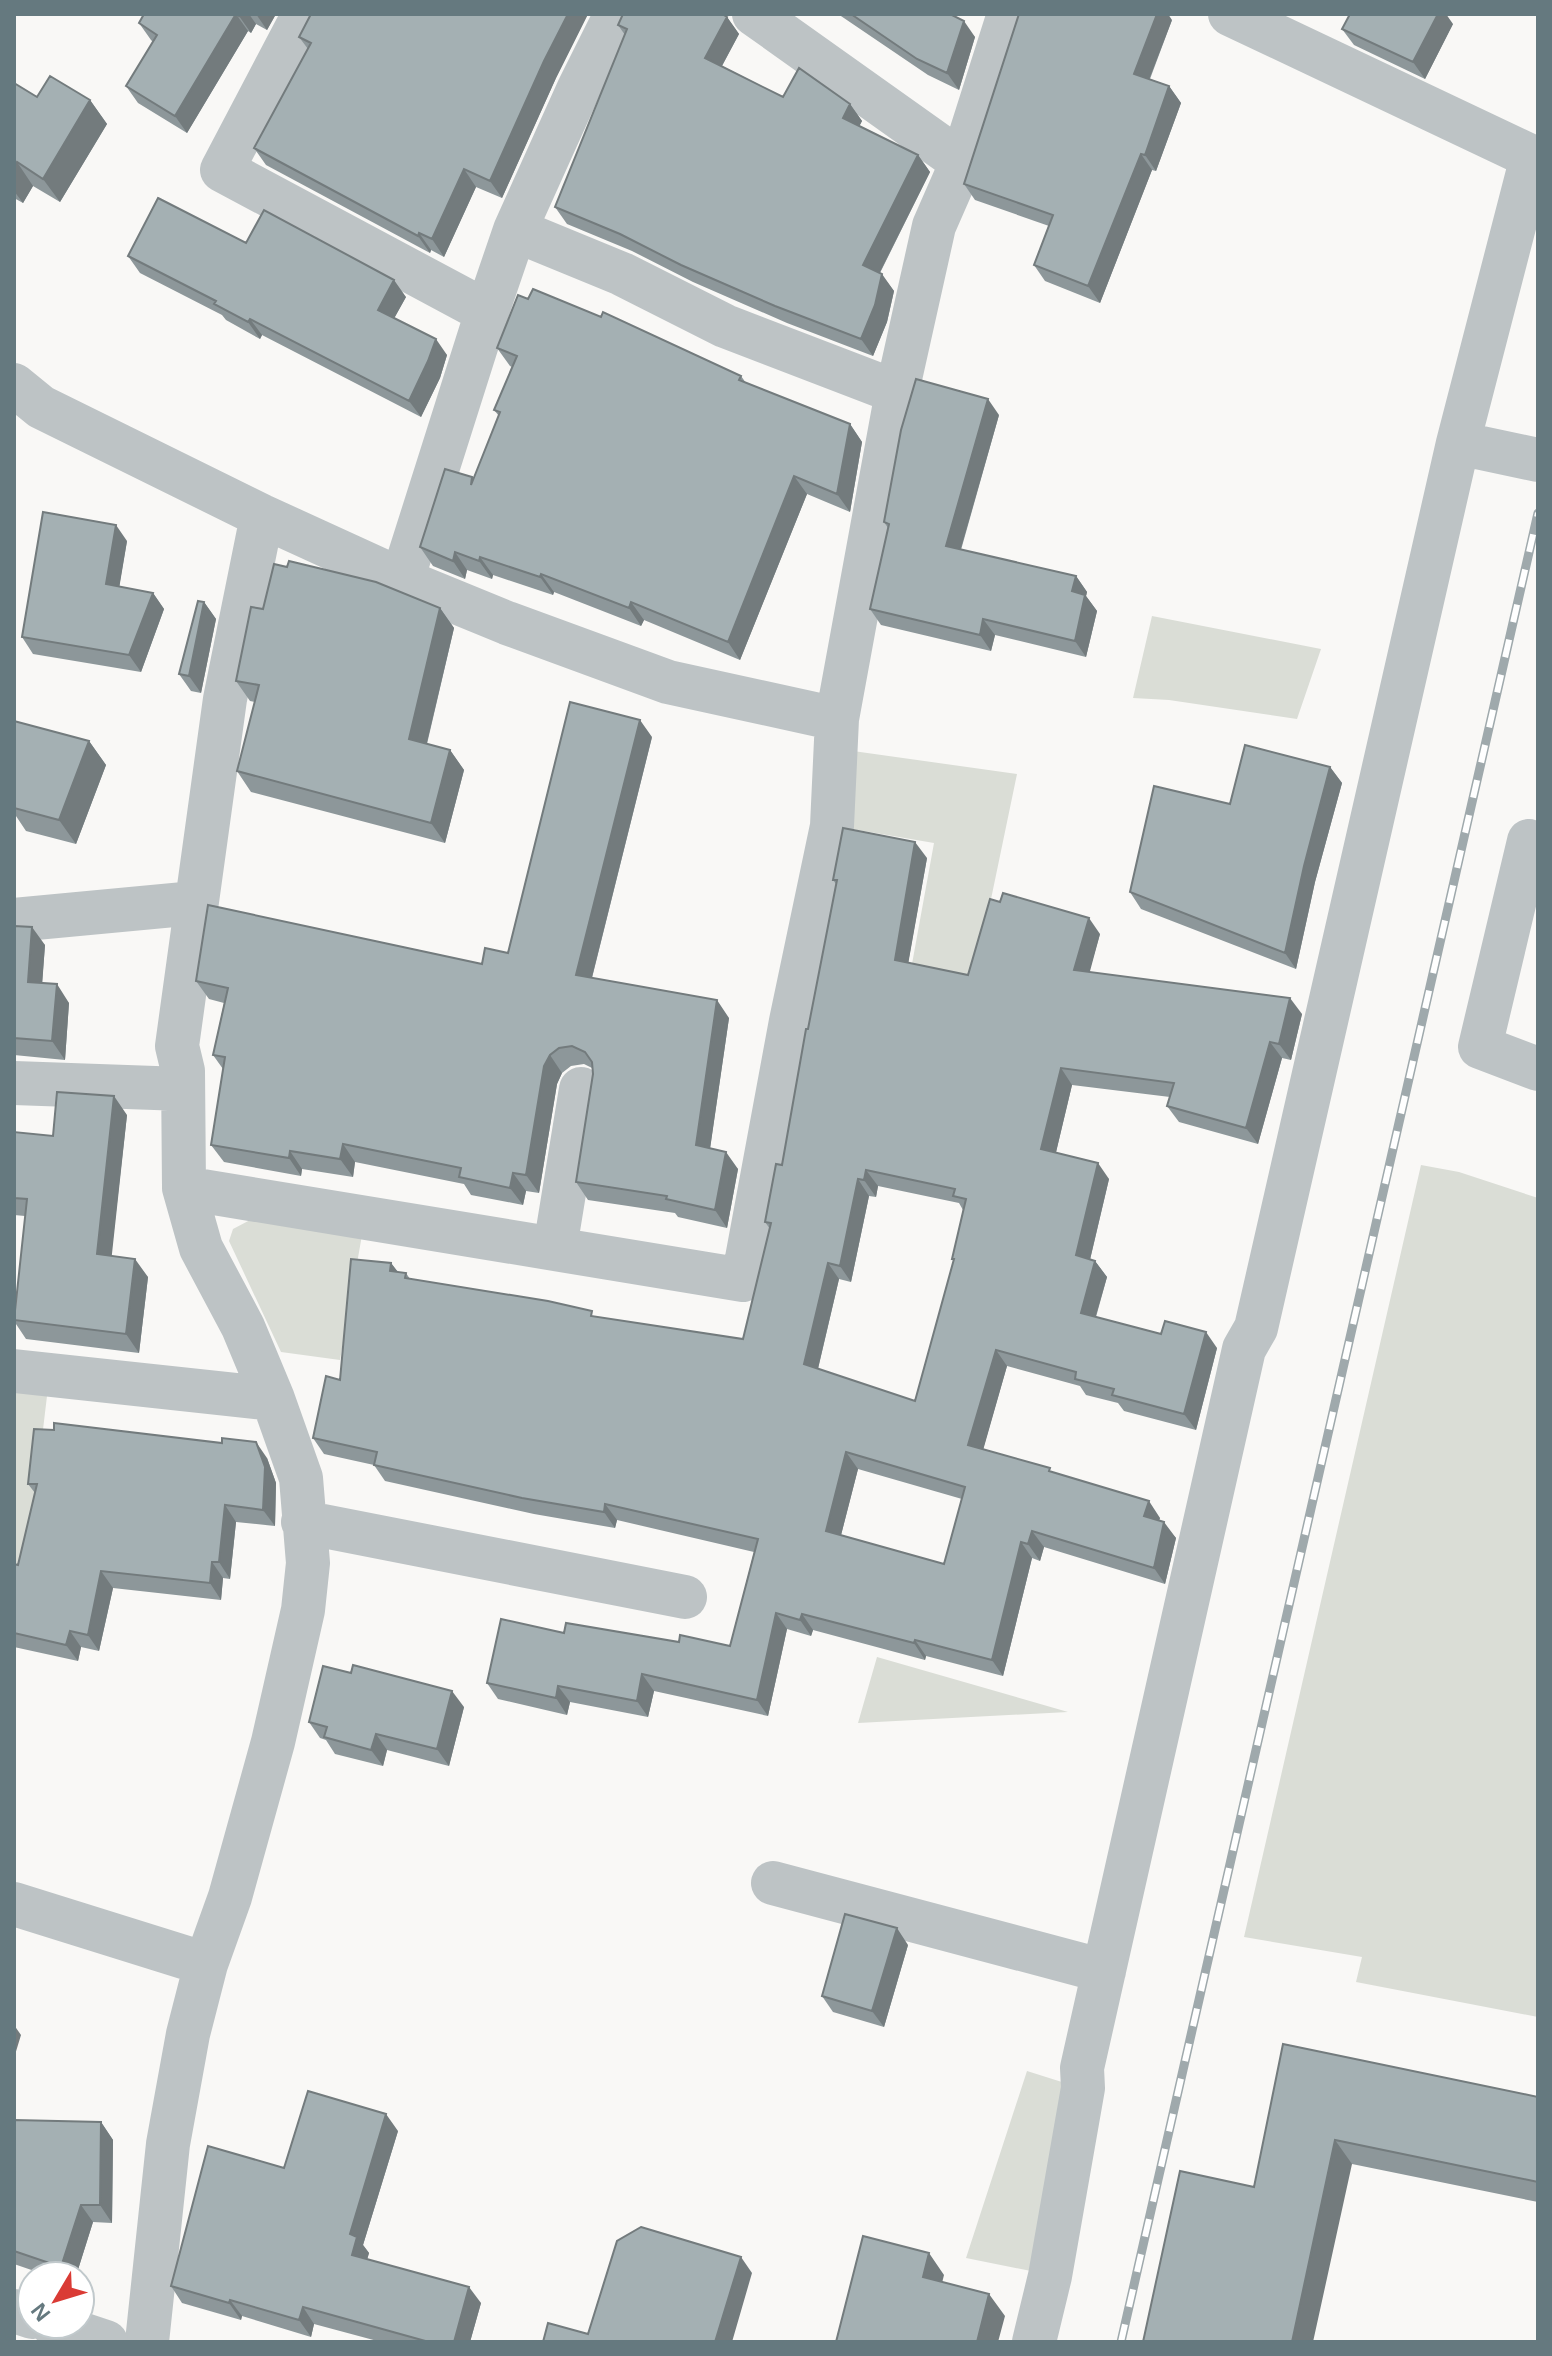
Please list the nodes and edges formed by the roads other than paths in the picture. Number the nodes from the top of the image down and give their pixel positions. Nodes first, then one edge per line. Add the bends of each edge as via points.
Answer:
1 (304, 14) edge
2 (616, 14) edge
3 (754, 14) edge
4 (1009, 14) edge
5 (1230, 14) edge
6 (962, 162) junction
7 (515, 230) junction
8 (487, 312) junction
9 (14, 385) edge
10 (897, 392) junction
11 (1458, 443) junction
12 (1538, 460) edge
13 (262, 516) junction
14 (402, 580) junction
15 (837, 719) junction
16 (1538, 844) edge
17 (195, 903) junction
18 (14, 920) edge
19 (1538, 1069) edge
20 (14, 1083) edge
21 (183, 1089) junction
22 (581, 1089) dead end
23 (184, 1188) junction
24 (555, 1248) junction
25 (14, 1371) edge
26 (273, 1399) junction
27 (303, 1522) junction
28 (685, 1597) dead end
29 (773, 1883) dead end
30 (14, 1904) edge
31 (206, 1964) junction
32 (1104, 1971) junction
33 (147, 2342) edge
34 (1034, 2342) edge

1 - 8 street via 222,170
2 - 7 street
3 - 6 street
4 - 6 street
5 - 11 street via 1532,157
6 - 10 street via 934,226
7 - 8 street
7 - 10 street via 622,274 725,326
8 - 14 street
9 - 13 street via 41,407
10 - 15 street
11 - 12 street
11 - 32 street
13 - 14 street
13 - 17 street via 225,699
14 - 15 street via 668,682
15 - 24 street via 832,826 743,1280
16 - 19 street via 1529,841 1480,1047
17 - 18 street
17 - 21 street via 177,1046
20 - 21 street
21 - 23 street
22 - 24 street
23 - 24 street
23 - 26 street via 201,1248
25 - 26 street
26 - 27 street via 301,1478
27 - 28 street
27 - 31 street via 308,1563 303,1610 273,1742
29 - 32 street
30 - 31 street
31 - 33 street via 168,2144
32 - 34 street

